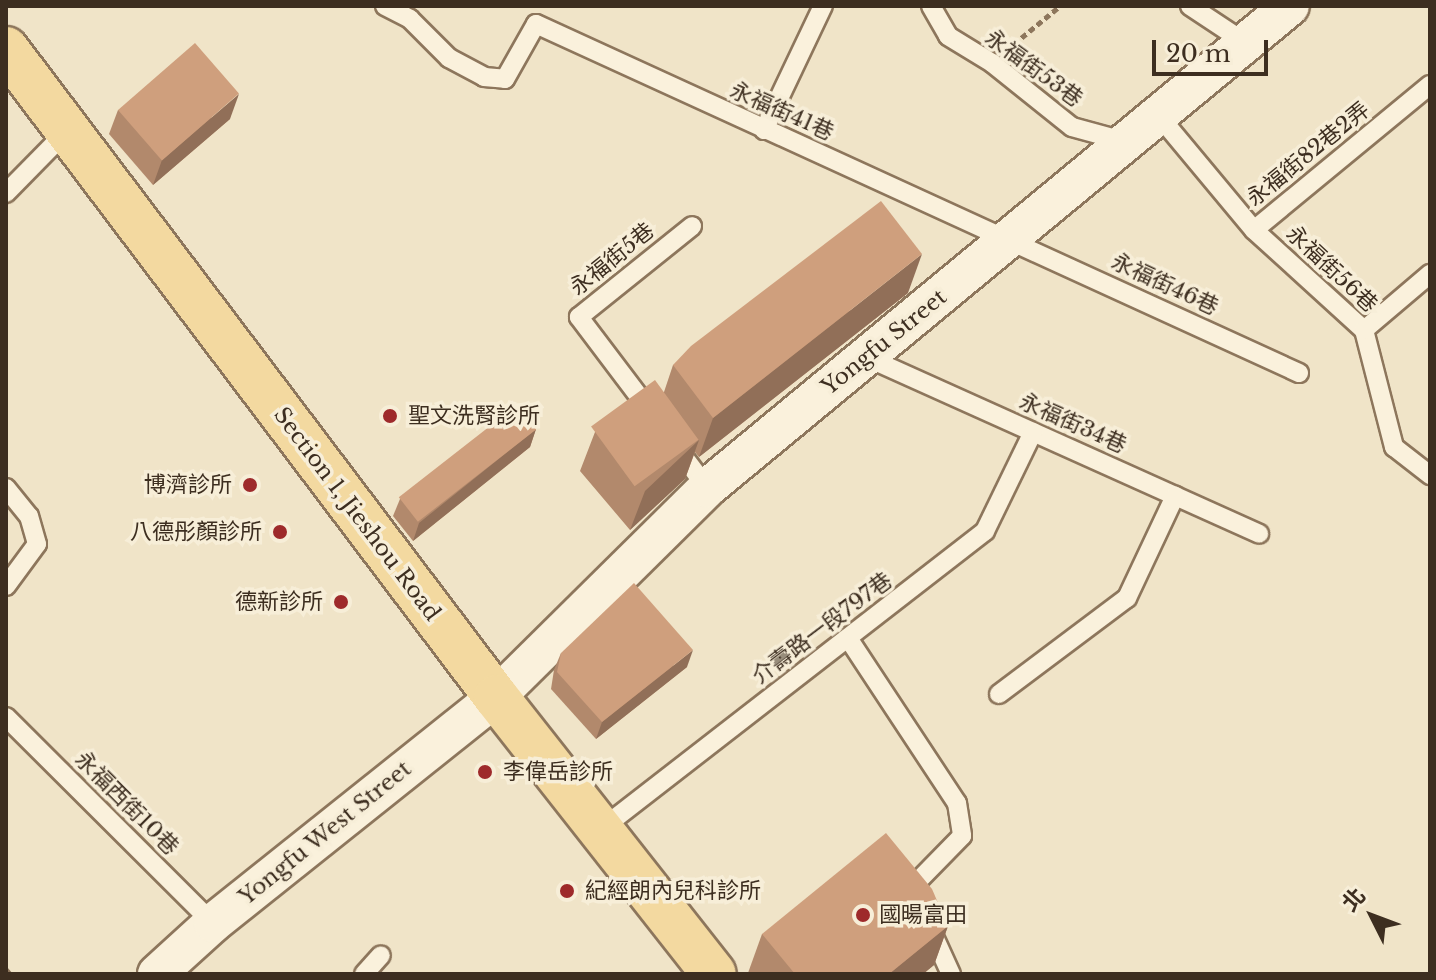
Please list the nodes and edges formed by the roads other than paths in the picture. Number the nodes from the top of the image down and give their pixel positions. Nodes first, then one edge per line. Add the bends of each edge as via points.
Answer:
1 (385, 6) edge
2 (823, 6) edge
3 (931, 6) edge
4 (1190, 6) edge
5 (1290, 6) edge
6 (1246, 43) junction
7 (6, 49) edge
8 (1430, 85) edge
9 (1159, 116) junction
10 (764, 130) junction
11 (67, 131) junction
12 (1127, 142) junction
13 (6, 193) edge
14 (692, 226) dead end
15 (1254, 230) junction
16 (1010, 239) junction
17 (1430, 274) edge
18 (1364, 330) junction
19 (866, 357) junction
20 (1299, 373) dead end
21 (1033, 432) junction
22 (1430, 475) edge
23 (6, 488) edge
24 (707, 488) junction
25 (1175, 496) junction
26 (1259, 534) dead end
27 (6, 586) edge
28 (848, 638) junction
29 (999, 694) dead end
30 (496, 697) junction
31 (6, 717) edge
32 (601, 829) junction
33 (213, 923) junction
34 (381, 955) dead end
35 (157, 974) edge
36 (364, 974) edge
37 (714, 974) edge
38 (951, 974) edge

1 - 10 lane, 永福街41巷 via 410,19 449,58 484,77 505,79 536,24
2 - 10 lane
3 - 12 lane, 永福街53巷 via 948,36 992,63 1072,127
4 - 6 lane
5 - 6 street, Yongfu Street
6 - 9 street, Yongfu Street
7 - 11 main road, Section 1, Jieshou Road
8 - 15 lane, 永福街82巷2弄
9 - 12 street, Yongfu Street
9 - 15 lane, 永福街56巷
10 - 16 lane, 永福街41巷
11 - 13 lane
11 - 30 main road, Section 1, Jieshou Road
12 - 16 street, Yongfu Street
14 - 24 lane, 永福街5巷 via 579,317
15 - 18 lane, 永福街56巷
16 - 19 street, Yongfu Street
16 - 20 lane, 永福街46巷
17 - 18 lane
18 - 22 lane, 永福街56巷 via 1394,447
19 - 21 lane, 永福街34巷
19 - 24 street, Yongfu Street
21 - 25 lane, 永福街34巷
21 - 28 lane, 介壽路一段797巷 via 985,531
23 - 27 lane via 29,516 37,544
24 - 30 street, Yongfu Street
25 - 26 lane, 永福街34巷
25 - 29 lane via 1127,598
28 - 32 lane, 介壽路一段797巷
28 - 38 lane via 957,803 962,836 912,887
30 - 32 main road, Section 1, Jieshou Road
30 - 33 street, Yongfu West Street
31 - 33 lane, 永福西街10巷
32 - 37 main road, Section 1, Jieshou Road
33 - 35 street, Yongfu West Street
34 - 36 lane

